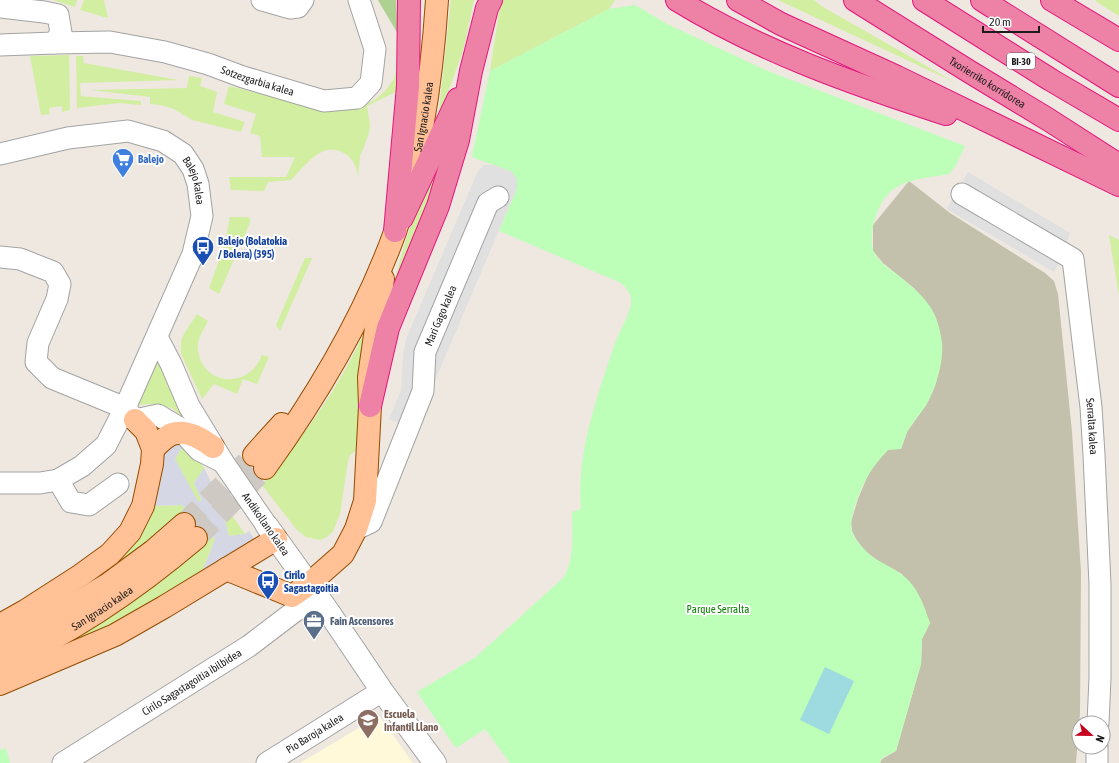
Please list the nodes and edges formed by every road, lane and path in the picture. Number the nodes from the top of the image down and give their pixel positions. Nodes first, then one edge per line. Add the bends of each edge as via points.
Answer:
1 (262, 0) edge
2 (303, 0) edge
3 (359, 0) edge
4 (409, 0) edge
5 (437, 0) edge
6 (491, 0) edge
7 (677, 0) edge
8 (738, 0) edge
9 (855, 0) edge
10 (924, 0) edge
11 (982, 0) edge
12 (1052, 0) edge
13 (1076, 0) edge
14 (0, 7) edge
15 (1119, 30) edge
16 (1119, 40) edge
17 (54, 43) junction
18 (0, 45) edge
19 (471, 71) junction
20 (1119, 86) edge
21 (1119, 120) edge
22 (1021, 139) junction
23 (0, 154) edge
24 (1119, 165) edge
25 (1119, 185) edge
26 (962, 194) dead end
27 (498, 197) dead end
28 (390, 245) junction
29 (0, 258) edge
30 (157, 336) junction
31 (370, 406) junction
32 (130, 414) junction
33 (184, 433) junction
34 (402, 442) junction
35 (152, 449) junction
36 (368, 450) junction
37 (218, 454) junction
38 (260, 461) tunnel mouth
39 (58, 480) junction
40 (0, 483) edge
41 (118, 484) dead end
42 (356, 530) junction
43 (272, 532) junction
44 (226, 569) junction
45 (313, 590) junction
46 (0, 625) edge
47 (0, 646) edge
48 (0, 665) edge
49 (0, 684) edge
50 (382, 691) junction
51 (1098, 715) edge
52 (63, 763) edge
53 (267, 763) edge
54 (435, 763) edge

1 - 2 street via 290,8 298,7
3 - 17 street, Sotzezgarbia kalea via 375,49 371,83 356,98 324,101 165,52 110,42
4 - 28 highway via 408,86
5 - 28 main road, San Ignacio kalea via 428,87 419,142
6 - 19 highway
7 - 22 highway via 746,38 813,67
8 - 22 highway via 781,24 897,77
9 - 24 highway, Txorierriko korridorea
10 - 21 highway, BI-30
11 - 20 highway
12 - 16 highway
13 - 15 highway
14 - 17 street via 58,15 61,33
17 - 18 street, Sotzezgarbia kalea
19 - 28 highway
19 - 31 highway via 458,140 438,206 388,328
22 - 25 highway
23 - 30 street, Balejo kalea via 68,138 128,131 163,141 183,154 193,169 202,216 193,254
26 - 51 street, Serralta kalea via 1073,259 1091,406 1094,456 1100,584
27 - 34 street, Mari Gago kalea via 488,203 425,352 423,391
28 - 31 main road via 369,377
28 - 38 main road, San Ignacio kalea via 350,332 324,377
29 - 32 street via 20,259 53,272 60,284 57,299 38,344 36,362 52,378
30 - 32 street, Balejo kalea
30 - 37 street, Andikollano kalea via 189,406
31 - 36 main road
32 - 33 street via 158,415
32 - 35 main road via 146,431
32 - 39 street, Balejo kalea via 106,445 82,466
33 - 35 main road via 172,434
33 - 37 main road via 199,437
34 - 36 street, Mari Gago kalea via 393,454 386,457 380,457
34 - 42 street, Mari Gago kalea via 371,522
35 - 46 main road via 152,464 143,506 130,532 110,554 81,575 25,612
36 - 42 main road via 365,501
37 - 43 street, Andikollano kalea
39 - 40 street via 40,483
39 - 41 street via 71,502 89,505
42 - 45 main road via 343,554
43 - 44 main road
43 - 45 street, Andikollano kalea
44 - 45 main road via 292,596
44 - 49 main road via 115,635
45 - 50 street, Andikollano kalea
45 - 52 street, Cirilo Sagastagoitia ibilbidea via 295,611 249,646
47 - 48 main road, San Ignacio kalea via 17,639 107,585 153,551 190,531 146,579 44,644
50 - 53 street, Pio Baroja kalea
50 - 54 street, Andikollano kalea

